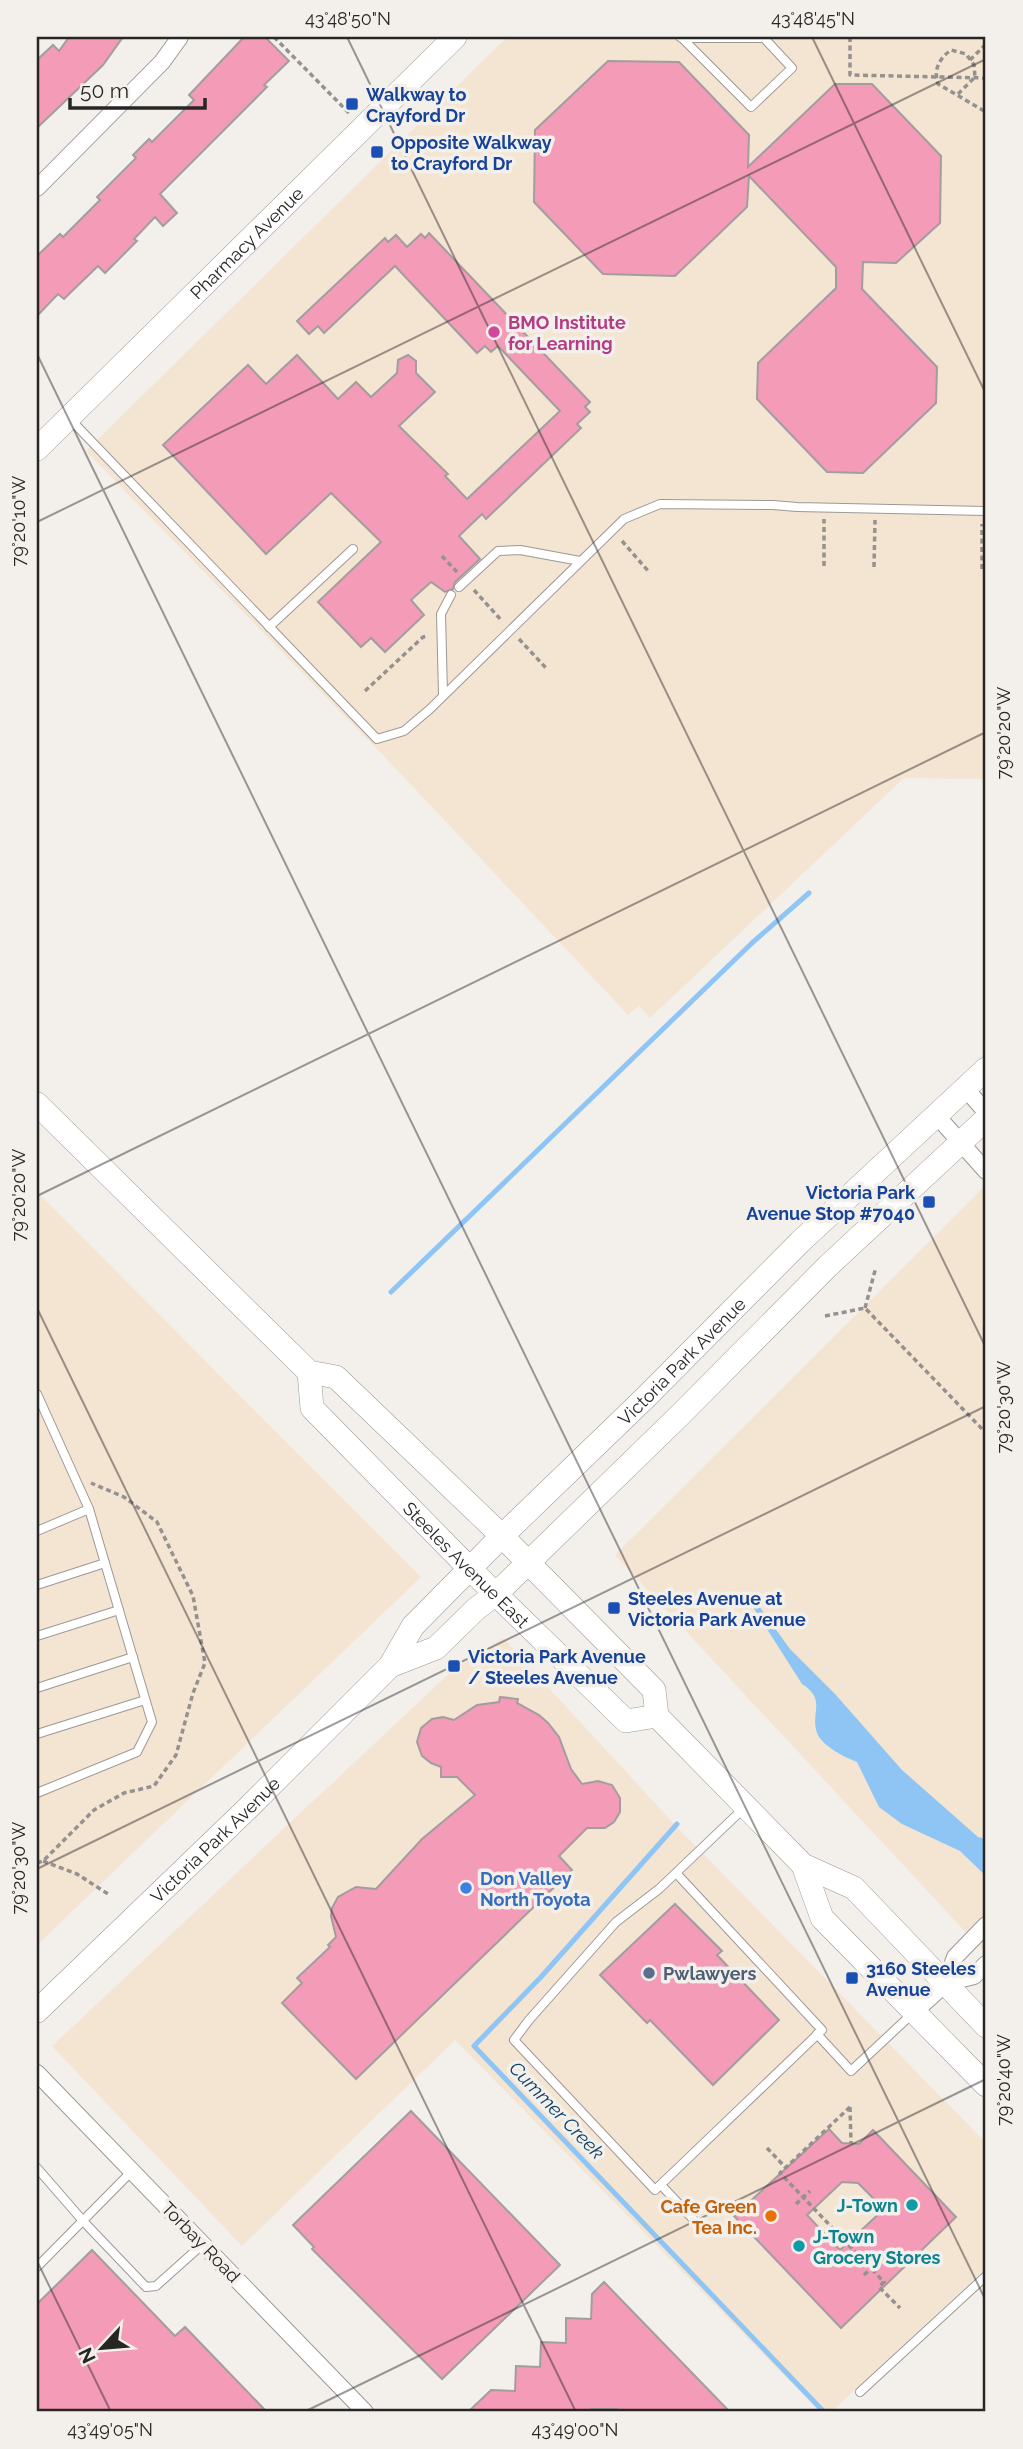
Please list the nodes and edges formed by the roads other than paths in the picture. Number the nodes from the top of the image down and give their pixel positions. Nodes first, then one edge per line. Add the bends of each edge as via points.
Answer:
1 (180, 37) edge
2 (455, 37) edge
3 (681, 38) edge
4 (37, 188) edge
5 (69, 418) junction
6 (37, 449) edge
7 (986, 511) edge
8 (353, 549) dead end
9 (580, 561) junction
10 (462, 583) road end
11 (451, 596) dead end
12 (269, 627) junction
13 (443, 694) junction
14 (986, 1069) edge
15 (965, 1088) junction
16 (37, 1104) edge
17 (986, 1112) edge
18 (937, 1116) junction
19 (986, 1119) edge
20 (960, 1143) junction
21 (986, 1171) edge
22 (309, 1372) junction
23 (37, 1394) edge
24 (89, 1509) junction
25 (37, 1531) edge
26 (502, 1536) junction
27 (105, 1563) junction
28 (530, 1563) junction
29 (470, 1569) junction
30 (37, 1585) edge
31 (497, 1593) junction
32 (119, 1610) junction
33 (37, 1636) edge
34 (133, 1657) junction
35 (390, 1666) junction
36 (37, 1688) edge
37 (145, 1700) junction
38 (657, 1716) junction
39 (37, 1734) edge
40 (37, 1793) edge
41 (746, 1806) junction
42 (803, 1865) junction
43 (676, 1873) junction
44 (986, 1925) edge
45 (986, 1964) edge
46 (946, 1983) junction
47 (37, 2011) edge
48 (915, 2012) junction
49 (986, 2026) edge
50 (817, 2034) junction
51 (37, 2073) edge
52 (986, 2085) edge
53 (37, 2168) edge
54 (132, 2171) junction
55 (661, 2185) junction
56 (693, 2219) dead end
57 (83, 2222) junction
58 (203, 2244) junction
59 (37, 2267) edge
60 (986, 2276) edge
61 (860, 2392) dead end
62 (365, 2412) edge

1 - 4 street via 162,62
2 - 5 main road, Pharmacy Avenue
3 - 3 lane via 751,107 792,68 764,38
5 - 6 main road, Pharmacy Avenue
5 - 12 lane
7 - 9 lane via 660,505 624,519
8 - 12 lane
9 - 10 lane via 520,550 498,551
9 - 13 lane
11 - 13 lane via 441,614
12 - 13 lane via 377,739 404,731
14 - 15 main road, Victoria Park Avenue
15 - 17 street
15 - 18 main road, Victoria Park Avenue
16 - 22 main road
18 - 20 street
18 - 26 main road, Victoria Park Avenue via 800,1242
19 - 20 main road, Victoria Park Avenue
20 - 21 street
20 - 28 main road, Victoria Park Avenue via 828,1266
22 - 26 main road via 336,1377
22 - 29 main road, Steeles Avenue East via 312,1408
23 - 24 lane
24 - 25 lane
24 - 27 lane
26 - 28 main road
26 - 29 main road, Victoria Park Avenue
27 - 30 lane
27 - 32 lane
28 - 31 main road, Victoria Park Avenue
28 - 38 main road via 654,1690
29 - 31 main road, Steeles Avenue East
29 - 35 main road, Victoria Park Avenue via 413,1626
31 - 35 main road, Victoria Park Avenue via 436,1648
31 - 38 main road, Steeles Avenue East via 626,1721
32 - 33 lane
32 - 34 lane
34 - 36 lane
34 - 37 lane
35 - 47 main road, Victoria Park Avenue
37 - 39 lane
37 - 40 lane via 152,1722 137,1752
38 - 41 main road
41 - 42 main road
41 - 43 lane
42 - 46 main road via 854,1888
42 - 48 main road via 822,1918
43 - 50 lane via 822,2029
43 - 55 lane via 616,1922 514,2040 655,2190
44 - 46 street via 955,1957
45 - 46 street via 974,1976
46 - 48 street
46 - 49 main road
48 - 50 lane via 851,2071
48 - 52 main road
50 - 55 lane
51 - 54 street, Torbay Road
53 - 57 lane
54 - 57 lane
54 - 58 street, Torbay Road
55 - 56 lane
57 - 58 lane via 146,2287 156,2286
57 - 59 lane
58 - 62 street, Torbay Road
60 - 61 lane

